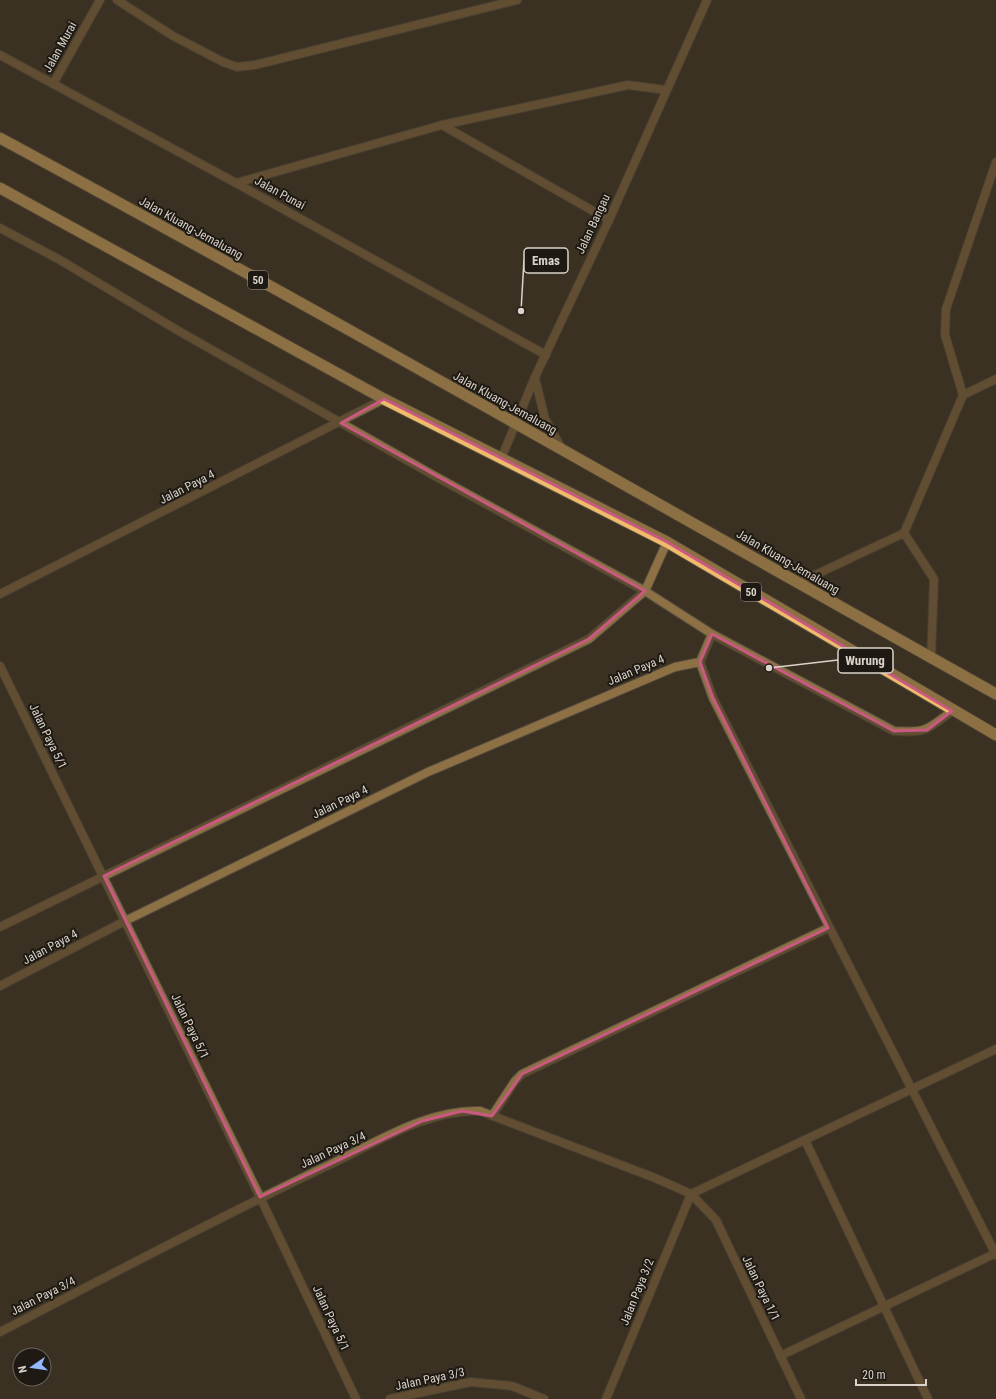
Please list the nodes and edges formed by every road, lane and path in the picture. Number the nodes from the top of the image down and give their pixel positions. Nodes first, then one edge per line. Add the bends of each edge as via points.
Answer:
1 (100, 0) edge
2 (117, 0) edge
3 (517, 0) edge
4 (707, 0) edge
5 (0, 55) edge
6 (53, 84) junction
7 (666, 90) junction
8 (442, 125) junction
9 (0, 138) edge
10 (996, 162) edge
11 (236, 183) junction
12 (0, 188) edge
13 (609, 220) junction
14 (0, 228) edge
15 (546, 355) junction
16 (535, 377) junction
17 (996, 379) edge
18 (963, 395) junction
19 (384, 399) junction
20 (341, 422) junction
21 (516, 424) junction
22 (562, 450) junction
23 (501, 459) junction
24 (904, 533) junction
25 (666, 542) junction
26 (798, 583) junction
27 (645, 591) junction
28 (0, 594) edge
29 (712, 634) junction
30 (931, 659) junction
31 (700, 662) junction
32 (0, 666) edge
33 (996, 692) edge
34 (952, 711) junction
35 (996, 735) edge
36 (104, 876) junction
37 (126, 920) junction
38 (0, 927) edge
39 (828, 928) junction
40 (0, 986) edge
41 (996, 1049) edge
42 (912, 1089) junction
43 (492, 1116) junction
44 (805, 1140) junction
45 (691, 1194) junction
46 (260, 1197) junction
47 (996, 1254) edge
48 (884, 1306) junction
49 (0, 1332) edge
50 (780, 1356) junction
51 (356, 1399) edge
52 (390, 1399) edge
53 (544, 1399) edge
54 (606, 1399) edge
55 (801, 1399) edge
56 (928, 1399) edge

1 - 6 street, Jalan Murai
2 - 3 street via 173,36 237,67 255,65
4 - 7 street, Jalan Bangau
5 - 6 street, Jalan Punai
6 - 11 street, Jalan Punai
7 - 8 street via 628,86
7 - 13 street, Jalan Bangau
8 - 11 street
8 - 13 street
9 - 21 highway, Jalan Kluang-Jemaluang / 50
10 - 18 street via 946,309 945,335
11 - 15 street, Jalan Punai
12 - 19 highway, 50
13 - 15 street, Jalan Bangau
14 - 20 street
15 - 16 street, Jalan Bangau
16 - 21 street, Jalan Bangau
16 - 22 street via 545,419
17 - 18 street
18 - 24 street
19 - 20 street, Jalan Paya 4
19 - 23 highway, 50
20 - 27 street
20 - 28 street, Jalan Paya 4
21 - 22 highway, Jalan Kluang-Jemaluang / 50
21 - 23 street, Jalan Bangau
22 - 26 highway, Jalan Kluang-Jemaluang / 50
23 - 25 highway, 50
24 - 26 street
24 - 30 street via 934,579
25 - 27 street
25 - 34 highway, 50
26 - 30 highway, Jalan Kluang-Jemaluang / 50
27 - 29 street
27 - 36 street via 589,639
29 - 31 street
29 - 34 street via 894,731 927,730
30 - 33 highway, Jalan Kluang-Jemaluang / 50
31 - 37 street, Jalan Paya 4 via 675,666 428,772
31 - 39 street via 713,698
32 - 36 street, Jalan Paya 5/1
34 - 35 highway, 50
36 - 37 street, Jalan Paya 5/1
36 - 38 street
37 - 40 street, Jalan Paya 4
37 - 46 street, Jalan Paya 5/1
39 - 42 street
39 - 43 street via 522,1074 514,1081
41 - 42 street
42 - 44 street
42 - 47 street
43 - 45 street, Jalan Paya 3/4
43 - 46 street, Jalan Paya 3/4 via 480,1111 462,1110 422,1121
44 - 45 street
44 - 48 street
45 - 50 street, Jalan Paya 1/1 via 716,1220
45 - 54 street, Jalan Paya 3/2
46 - 49 street, Jalan Paya 3/4
46 - 51 street, Jalan Paya 5/1
47 - 48 street
48 - 50 street
48 - 56 street
50 - 55 street, Jalan Paya 1/1
52 - 53 street, Jalan Paya 3/3 via 471,1382 512,1386

